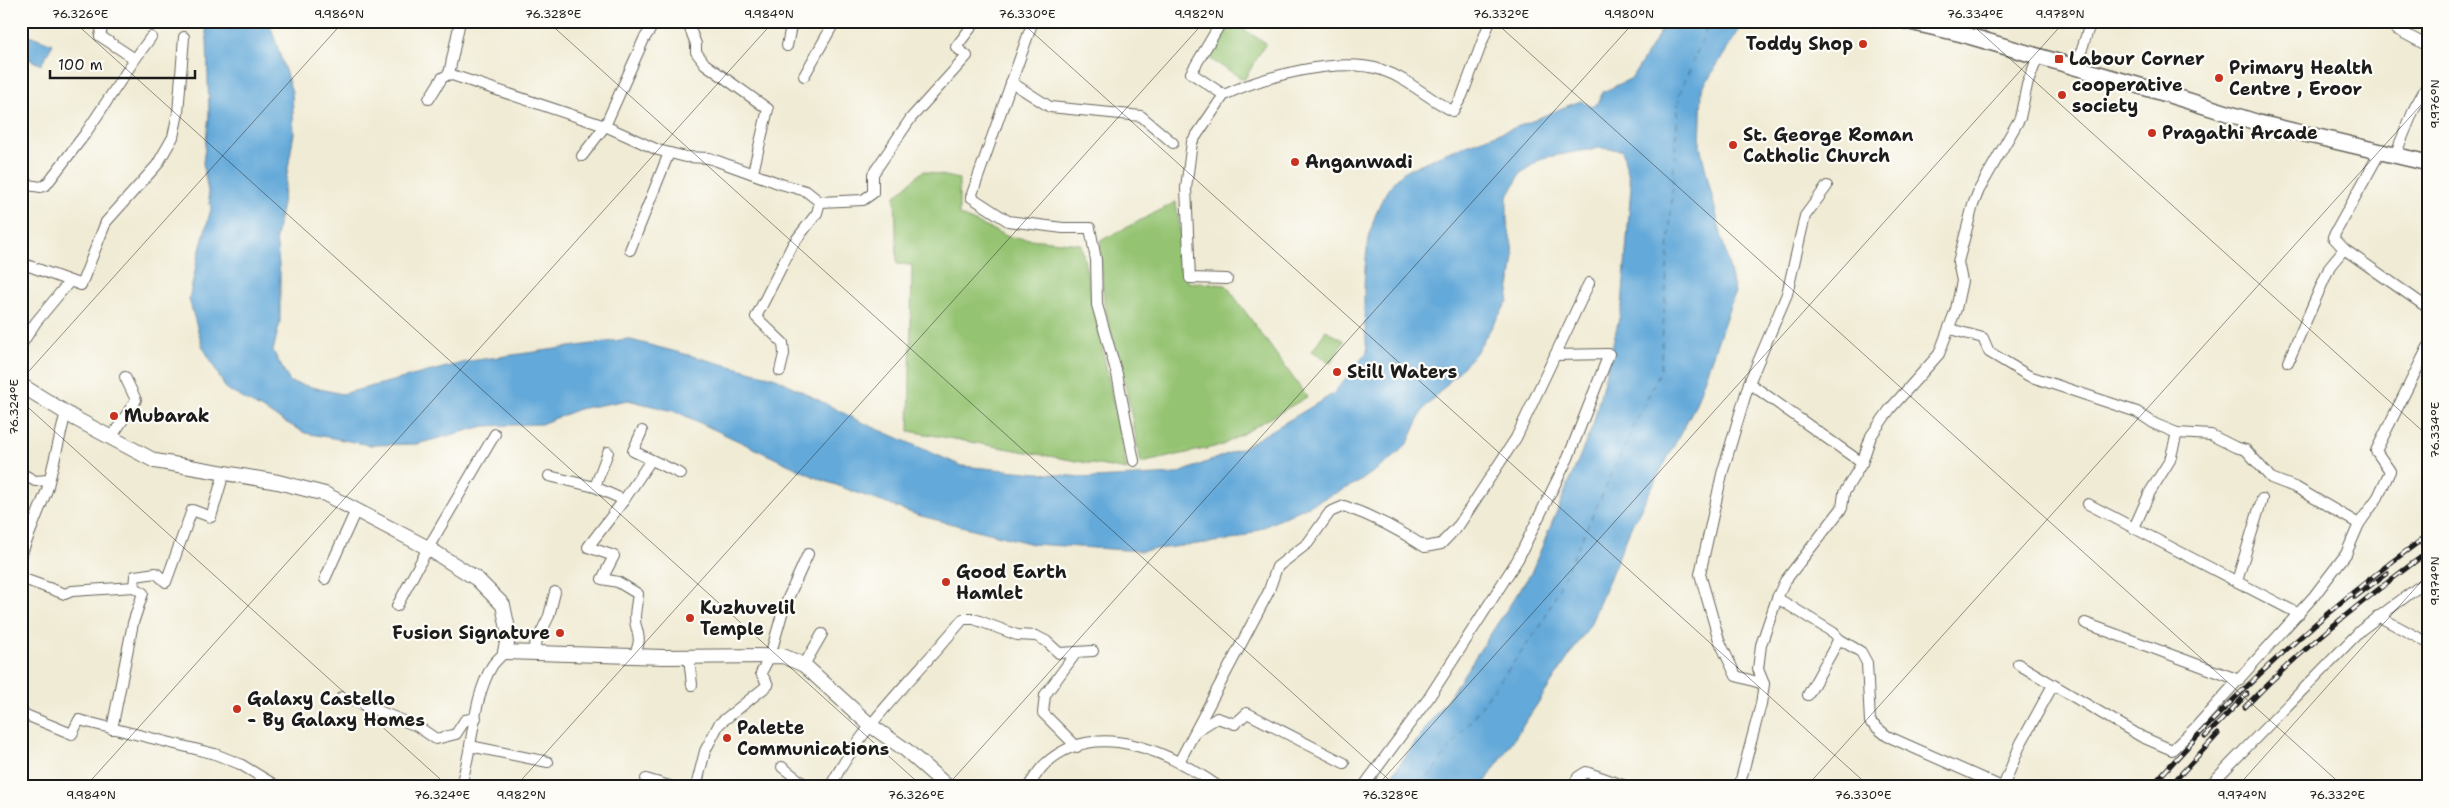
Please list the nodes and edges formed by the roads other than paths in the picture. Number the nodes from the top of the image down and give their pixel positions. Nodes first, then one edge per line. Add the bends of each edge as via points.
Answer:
1 (104, 21) edge
2 (460, 21) edge
3 (656, 21) edge
4 (686, 21) edge
5 (792, 21) edge
6 (835, 21) edge
7 (976, 21) edge
8 (1033, 21) edge
9 (1222, 21) edge
10 (1490, 21) edge
11 (1907, 21) edge
12 (2091, 21) edge
13 (2396, 29) dead end
14 (151, 37) dead end
15 (184, 37) dead end
16 (787, 46) dead end
17 (2428, 46) edge
18 (2038, 56) junction
19 (135, 59) junction
20 (2076, 67) junction
21 (449, 74) junction
22 (804, 76) dead end
23 (1011, 82) junction
24 (2428, 84) edge
25 (1224, 95) junction
26 (430, 100) dead end
27 (605, 126) junction
28 (1173, 143) dead end
29 (2380, 152) junction
30 (669, 153) junction
31 (2395, 155) junction
32 (582, 156) dead end
33 (2428, 163) edge
34 (753, 172) junction
35 (21, 184) edge
36 (1827, 186) dead end
37 (820, 202) junction
38 (2344, 249) junction
39 (630, 250) dead end
40 (21, 263) edge
41 (1227, 280) dead end
42 (70, 281) junction
43 (1590, 282) dead end
44 (2427, 304) edge
45 (1950, 329) junction
46 (21, 345) edge
47 (2428, 347) edge
48 (1555, 355) junction
49 (2288, 362) dead end
50 (780, 371) dead end
51 (125, 377) dead end
52 (1749, 383) junction
53 (21, 385) edge
54 (66, 412) junction
55 (642, 431) dead end
56 (2177, 433) junction
57 (495, 434) dead end
58 (111, 438) junction
59 (608, 452) dead end
60 (651, 460) junction
61 (1134, 460) dead end
62 (1862, 463) junction
63 (21, 473) edge
64 (224, 473) junction
65 (682, 474) dead end
66 (550, 476) dead end
67 (49, 480) junction
68 (595, 487) junction
69 (2262, 499) dead end
70 (624, 500) junction
71 (2088, 504) dead end
72 (356, 510) junction
73 (2359, 524) junction
74 (2134, 528) junction
75 (428, 548) junction
76 (21, 554) edge
77 (808, 554) dead end
78 (21, 578) edge
79 (325, 579) dead end
80 (2428, 580) edge
81 (2238, 582) junction
82 (134, 586) junction
83 (555, 592) dead end
84 (1777, 598) junction
85 (397, 606) dead end
86 (2299, 614) junction
87 (2378, 616) junction
88 (2085, 623) dead end
89 (822, 634) dead end
90 (1839, 639) junction
91 (2428, 643) edge
92 (1093, 650) dead end
93 (505, 652) junction
94 (532, 653) junction
95 (1076, 653) junction
96 (634, 656) junction
97 (770, 656) junction
98 (690, 657) junction
99 (804, 664) junction
100 (2018, 664) dead end
101 (2239, 680) junction
102 (1764, 684) junction
103 (692, 685) dead end
104 (2052, 685) junction
105 (1808, 695) dead end
106 (342, 697) dead end
107 (21, 713) edge
108 (476, 718) junction
109 (870, 725) junction
110 (112, 729) junction
111 (1196, 730) junction
112 (470, 746) junction
113 (1077, 747) junction
114 (548, 762) dead end
115 (1180, 762) junction
116 (1344, 763) dead end
117 (782, 767) dead end
118 (646, 779) dead end
119 (278, 787) edge
120 (460, 787) edge
121 (673, 787) edge
122 (696, 787) edge
123 (808, 787) edge
124 (830, 787) edge
125 (948, 787) edge
126 (1028, 787) edge
127 (1219, 787) edge
128 (1363, 787) edge
129 (1572, 787) edge
130 (1628, 787) edge
131 (1739, 787) edge
132 (2002, 787) edge
133 (2208, 787) edge

1 - 19 street via 100,36
2 - 21 street
3 - 27 street
4 - 34 street via 696,52 705,64 768,109
5 - 16 street
6 - 22 street
7 - 37 street via 956,47 967,56 911,118 873,174 873,193 863,200
8 - 23 street
9 - 25 street via 1191,73
10 - 25 street via 1462,96 1452,111 1413,85 1382,70 1357,67 1330,66 1276,76
11 - 18 main road
12 - 20 street
13 - 17 street
14 - 19 street
15 - 42 street via 178,113 170,144 157,165 106,222 81,285
18 - 20 main road
18 - 45 street via 2026,85 2020,118 1973,205 1958,262 1962,282
19 - 35 street via 46,185
20 - 29 main road via 2259,123
21 - 26 street via 442,78
21 - 27 street
23 - 28 street via 1050,107 1141,116
23 - 61 street via 971,197 1008,221 1090,228 1096,260 1097,305 1117,374
24 - 31 street
25 - 41 street via 1192,142 1186,188 1186,228 1190,278
27 - 30 street
27 - 32 street
29 - 31 main road
29 - 38 street via 2333,237
30 - 34 street via 709,158
30 - 39 street
31 - 33 main road
34 - 37 street via 806,191
36 - 52 street via 1805,216 1787,294
37 - 50 street via 817,213 793,244 756,317 783,343
38 - 44 street
38 - 49 street via 2330,266
40 - 42 street
42 - 46 street
43 - 48 street
45 - 56 street via 1983,338 1989,352 2029,376 2137,412
45 - 62 street via 1939,354 1890,409 1871,436
47 - 73 street via 2376,451 2390,471
48 - 111 street via 1516,438 1458,526 1441,544 1425,547 1409,536 1344,506 1330,512 1308,543 1277,567 1268,593
48 - 128 street via 1608,354 1568,458 1518,559 1428,699
51 - 58 street via 136,400
52 - 62 street
52 - 102 street via 1722,474 1700,574 1719,640 1736,676
53 - 54 street
54 - 58 street
54 - 67 street
55 - 60 street via 634,451
56 - 73 street via 2211,435 2246,450 2271,478 2297,488
56 - 74 street via 2170,460 2150,492
57 - 75 street
58 - 64 street via 154,461
59 - 68 street
60 - 65 street
60 - 70 street
62 - 84 street via 1844,493 1842,508 1784,581
63 - 67 street via 35,481
64 - 72 street via 325,494
64 - 82 street via 211,517 192,510 166,582 156,573 135,576
66 - 68 street
67 - 76 street
68 - 70 street
69 - 81 street
70 - 96 street via 588,547 614,556 602,579 618,582 638,594 636,626 639,646
71 - 74 street
72 - 75 street
72 - 79 street
73 - 86 street via 2346,554
74 - 81 street
75 - 85 street
75 - 93 street via 477,580 503,605 509,634
77 - 97 street via 784,606
78 - 82 street via 65,594
80 - 87 street
81 - 86 street
82 - 110 street via 142,593
83 - 94 street via 549,616
84 - 90 street
84 - 102 street via 1761,645 1758,668
86 - 101 street
87 - 91 street
87 - 133 street
88 - 101 street
89 - 99 street
90 - 105 street
90 - 132 street via 1861,652 1867,662 1870,722 1887,736
92 - 95 street
93 - 94 street
93 - 108 street via 492,666
94 - 96 street
95 - 109 street via 1059,653 1046,640 1036,636 1017,635 974,619 963,619
95 - 113 street via 1045,695 1043,713
96 - 98 street
97 - 98 street
97 - 99 street via 783,656
97 - 122 street via 761,674 768,685 719,724 705,751
98 - 103 street
99 - 109 street
100 - 104 street
101 - 104 street via 2172,750 2142,737
102 - 131 street via 1757,724
104 - 132 street
106 - 108 street via 417,726 436,739 456,734 465,720
107 - 110 street via 72,734 79,720
108 - 112 street
109 - 124 street via 845,758
109 - 125 street via 906,750
110 - 119 street via 216,754
111 - 115 street
111 - 116 street via 1217,718 1235,724 1247,714
112 - 114 street
112 - 120 street
113 - 115 street via 1093,742 1117,741
113 - 126 street via 1066,750 1044,765
115 - 127 street
117 - 123 street
118 - 121 street
129 - 130 street via 1586,772

